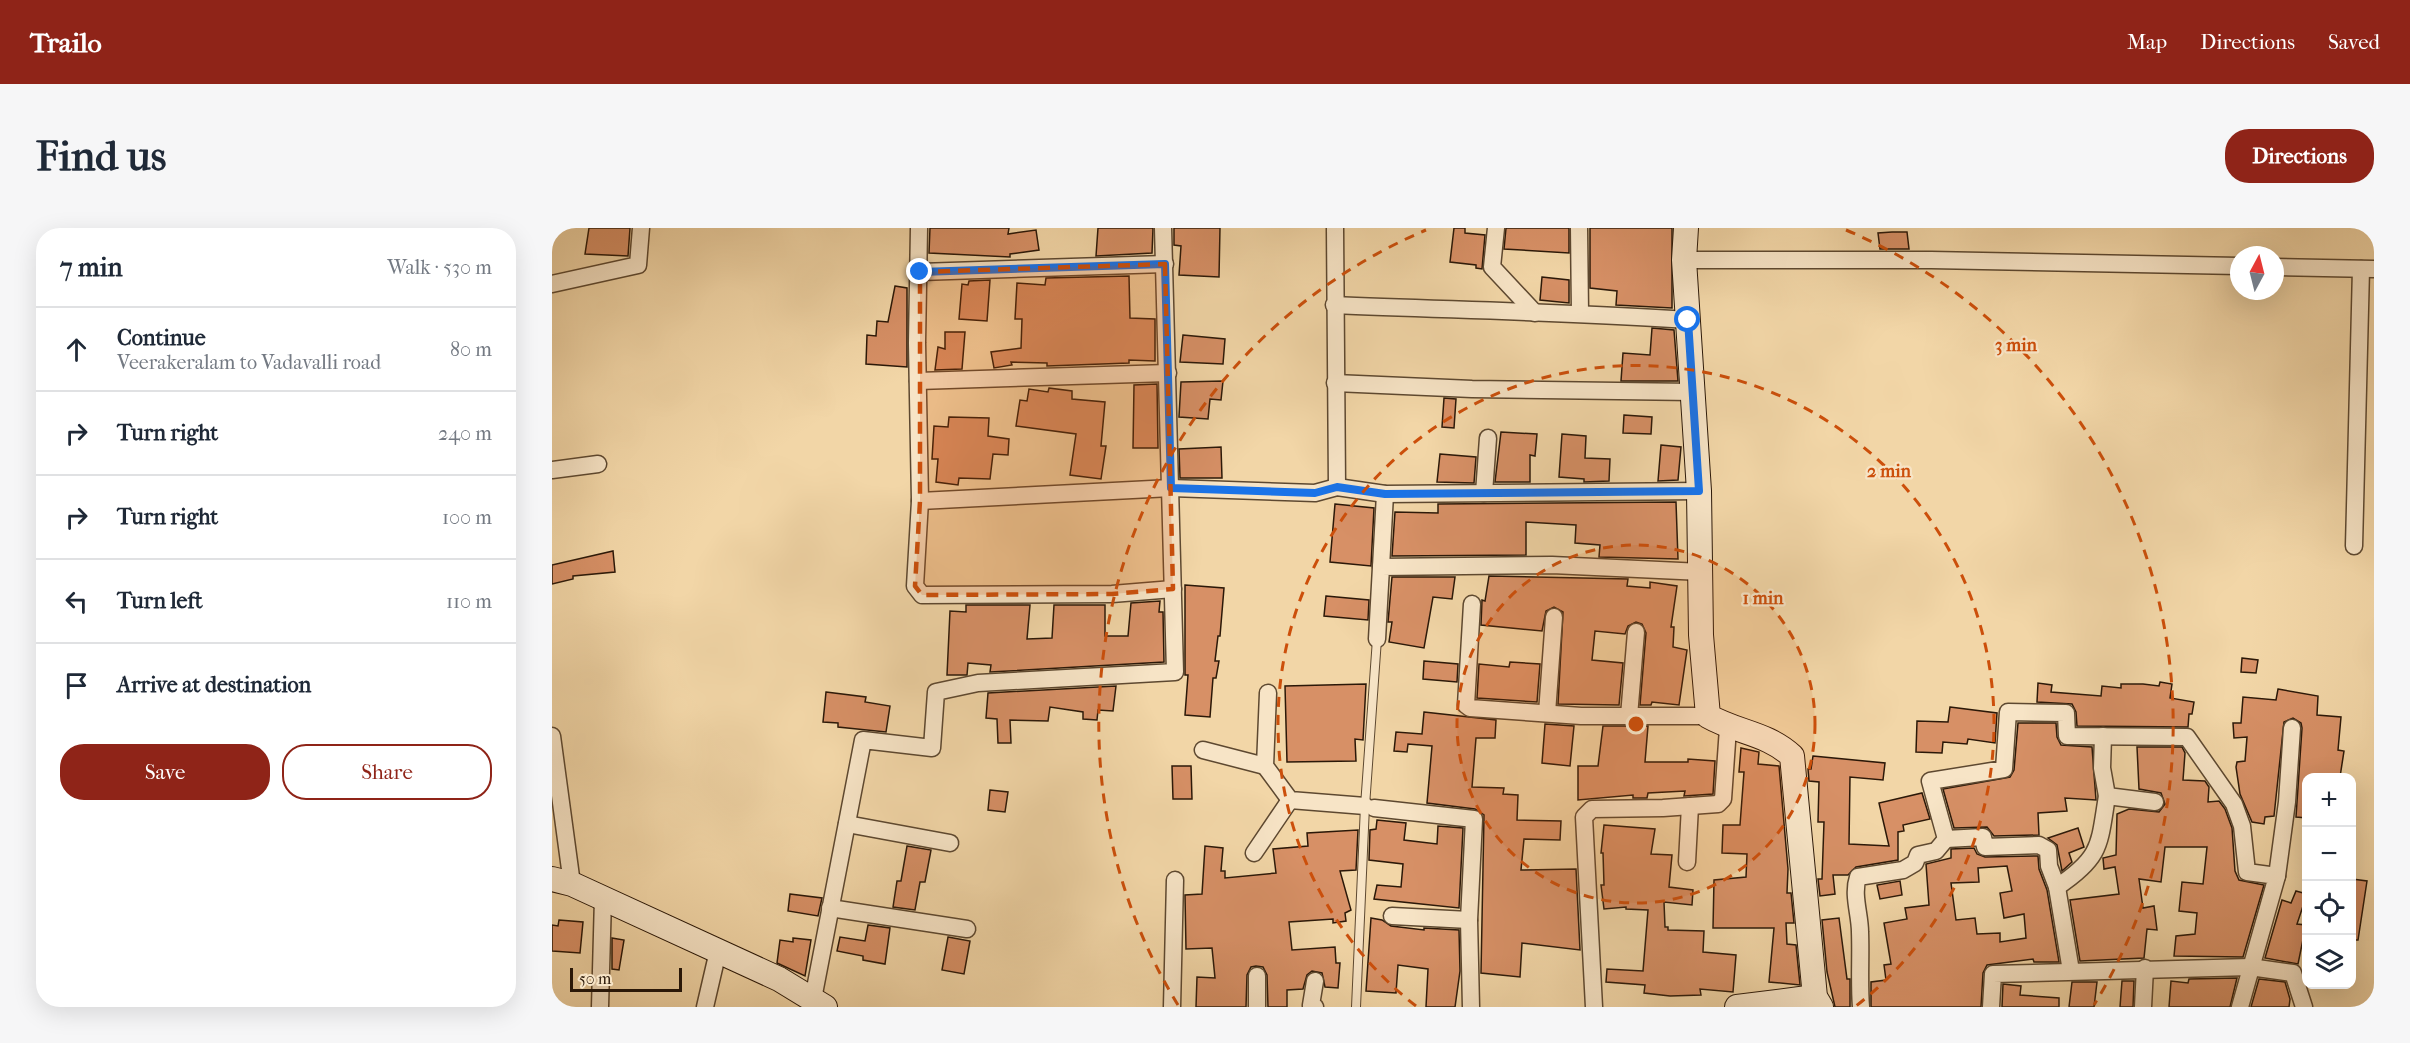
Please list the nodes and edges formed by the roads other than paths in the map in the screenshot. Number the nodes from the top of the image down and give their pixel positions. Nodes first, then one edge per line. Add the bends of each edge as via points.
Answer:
1 (641, 228) edge
2 (919, 228) edge
3 (1163, 228) edge
4 (1335, 228) edge
5 (1496, 228) edge
6 (1580, 228) edge
7 (1686, 228) edge
8 (1684, 260) junction
9 (1165, 264) junction
10 (2230, 266) edge
11 (2284, 267) edge
12 (2367, 269) edge
13 (920, 272) junction
14 (552, 284) edge
15 (1334, 305) junction
16 (1535, 313) junction
17 (1581, 313) junction
18 (1688, 320) junction
19 (1168, 373) junction
20 (918, 381) junction
21 (1335, 383) junction
22 (1693, 392) junction
23 (1488, 438) dead end
24 (598, 464) dead end
25 (552, 470) edge
26 (1337, 487) junction
27 (1171, 488) junction
28 (1699, 491) junction
29 (1484, 493) junction
30 (1385, 494) junction
31 (920, 501) junction
32 (2354, 546) dead end
33 (1381, 567) junction
34 (1702, 572) junction
35 (1173, 589) junction
36 (1472, 604) dead end
37 (1554, 617) dead end
38 (1636, 632) dead end
39 (1377, 639) joint
40 (1268, 693) dead end
41 (1547, 713) junction
42 (1629, 716) junction
43 (1718, 722) junction
44 (2292, 728) dead end
45 (552, 736) edge
46 (2103, 736) junction
47 (1203, 750) dead end
48 (1264, 766) junction
49 (2107, 796) junction
50 (1290, 800) junction
51 (2155, 802) dead end
52 (1690, 806) junction
53 (1370, 807) junction
54 (847, 824) junction
55 (1946, 839) junction
56 (950, 843) dead end
57 (1254, 853) dead end
58 (1687, 862) dead end
59 (2277, 876) junction
60 (1175, 880) dead end
61 (562, 881) edge
62 (2057, 886) junction
63 (603, 898) junction
64 (830, 908) junction
65 (1392, 916) dead end
66 (1470, 920) junction
67 (968, 929) dead end
68 (718, 951) junction
69 (2250, 967) junction
70 (2145, 968) junction
71 (2071, 971) junction
72 (1257, 976) dead end
73 (1315, 981) dead end
74 (1818, 1002) edge
75 (819, 1003) edge
76 (1768, 1006) edge
77 (600, 1007) edge
78 (705, 1007) edge
79 (1172, 1007) edge
80 (1257, 1007) edge
81 (1315, 1007) edge
82 (1356, 1007) edge
83 (1471, 1007) edge
84 (1594, 1007) edge
85 (1737, 1007) edge
86 (1861, 1007) edge
87 (1991, 1007) edge
88 (2143, 1007) edge
89 (2240, 1007) edge
90 (2304, 1007) edge

1 - 14 street via 638,266
2 - 13 street
3 - 9 street
4 - 15 street
5 - 16 street via 1492,267
6 - 17 street
7 - 8 street
8 - 10 street
8 - 18 street
9 - 13 street
9 - 19 street
11 - 12 street
12 - 32 street
13 - 20 street
15 - 16 street
15 - 21 street
16 - 17 street
17 - 18 street
18 - 22 street
19 - 20 street
19 - 27 street
20 - 31 street
21 - 22 street
21 - 26 street
22 - 28 street
23 - 29 street
24 - 25 street
26 - 27 street via 1315,493
26 - 30 street
27 - 31 street
27 - 35 street
28 - 29 street
28 - 34 street
29 - 30 street
30 - 33 street
31 - 35 street via 915,586 922,595 1112,594
33 - 34 street via 1552,565
33 - 39 street
34 - 43 street via 1701,636
35 - 54 street via 1175,672 978,683 936,692 932,748 863,740
36 - 41 street via 1467,705
37 - 41 street
38 - 42 street
39 - 53 lane
40 - 48 street
41 - 42 street
42 - 43 street
43 - 52 street via 1723,799 1718,804
43 - 74 street via 1777,742 1792,756
44 - 59 street
45 - 61 street
46 - 49 street via 2102,768
46 - 55 street via 2067,736 2066,713 2008,712 2004,770 1930,781
46 - 59 street via 2187,737 2234,804 2242,826 2247,872
47 - 48 street
48 - 50 street
49 - 51 street
49 - 62 street via 2098,850 2074,876
50 - 53 street
50 - 57 street
52 - 58 street
52 - 84 street via 1592,809 1584,817
53 - 66 street via 1474,819
53 - 82 lane
54 - 56 street
54 - 64 street
55 - 62 street via 1983,837 1985,847 2039,845 2048,850
55 - 86 street via 1936,851 1918,855 1915,863 1903,870 1858,877 1855,886
59 - 69 street
60 - 79 street
61 - 63 street
62 - 71 street
63 - 68 street
63 - 77 street
64 - 67 street
64 - 75 street
65 - 66 street
66 - 83 street
68 - 75 street via 779,979
68 - 78 street
69 - 70 street
69 - 89 street
69 - 90 street via 2293,973
70 - 71 street
70 - 88 street
71 - 87 street via 1993,974
72 - 80 street
73 - 81 street via 1311,1005
74 - 76 street
76 - 85 street

